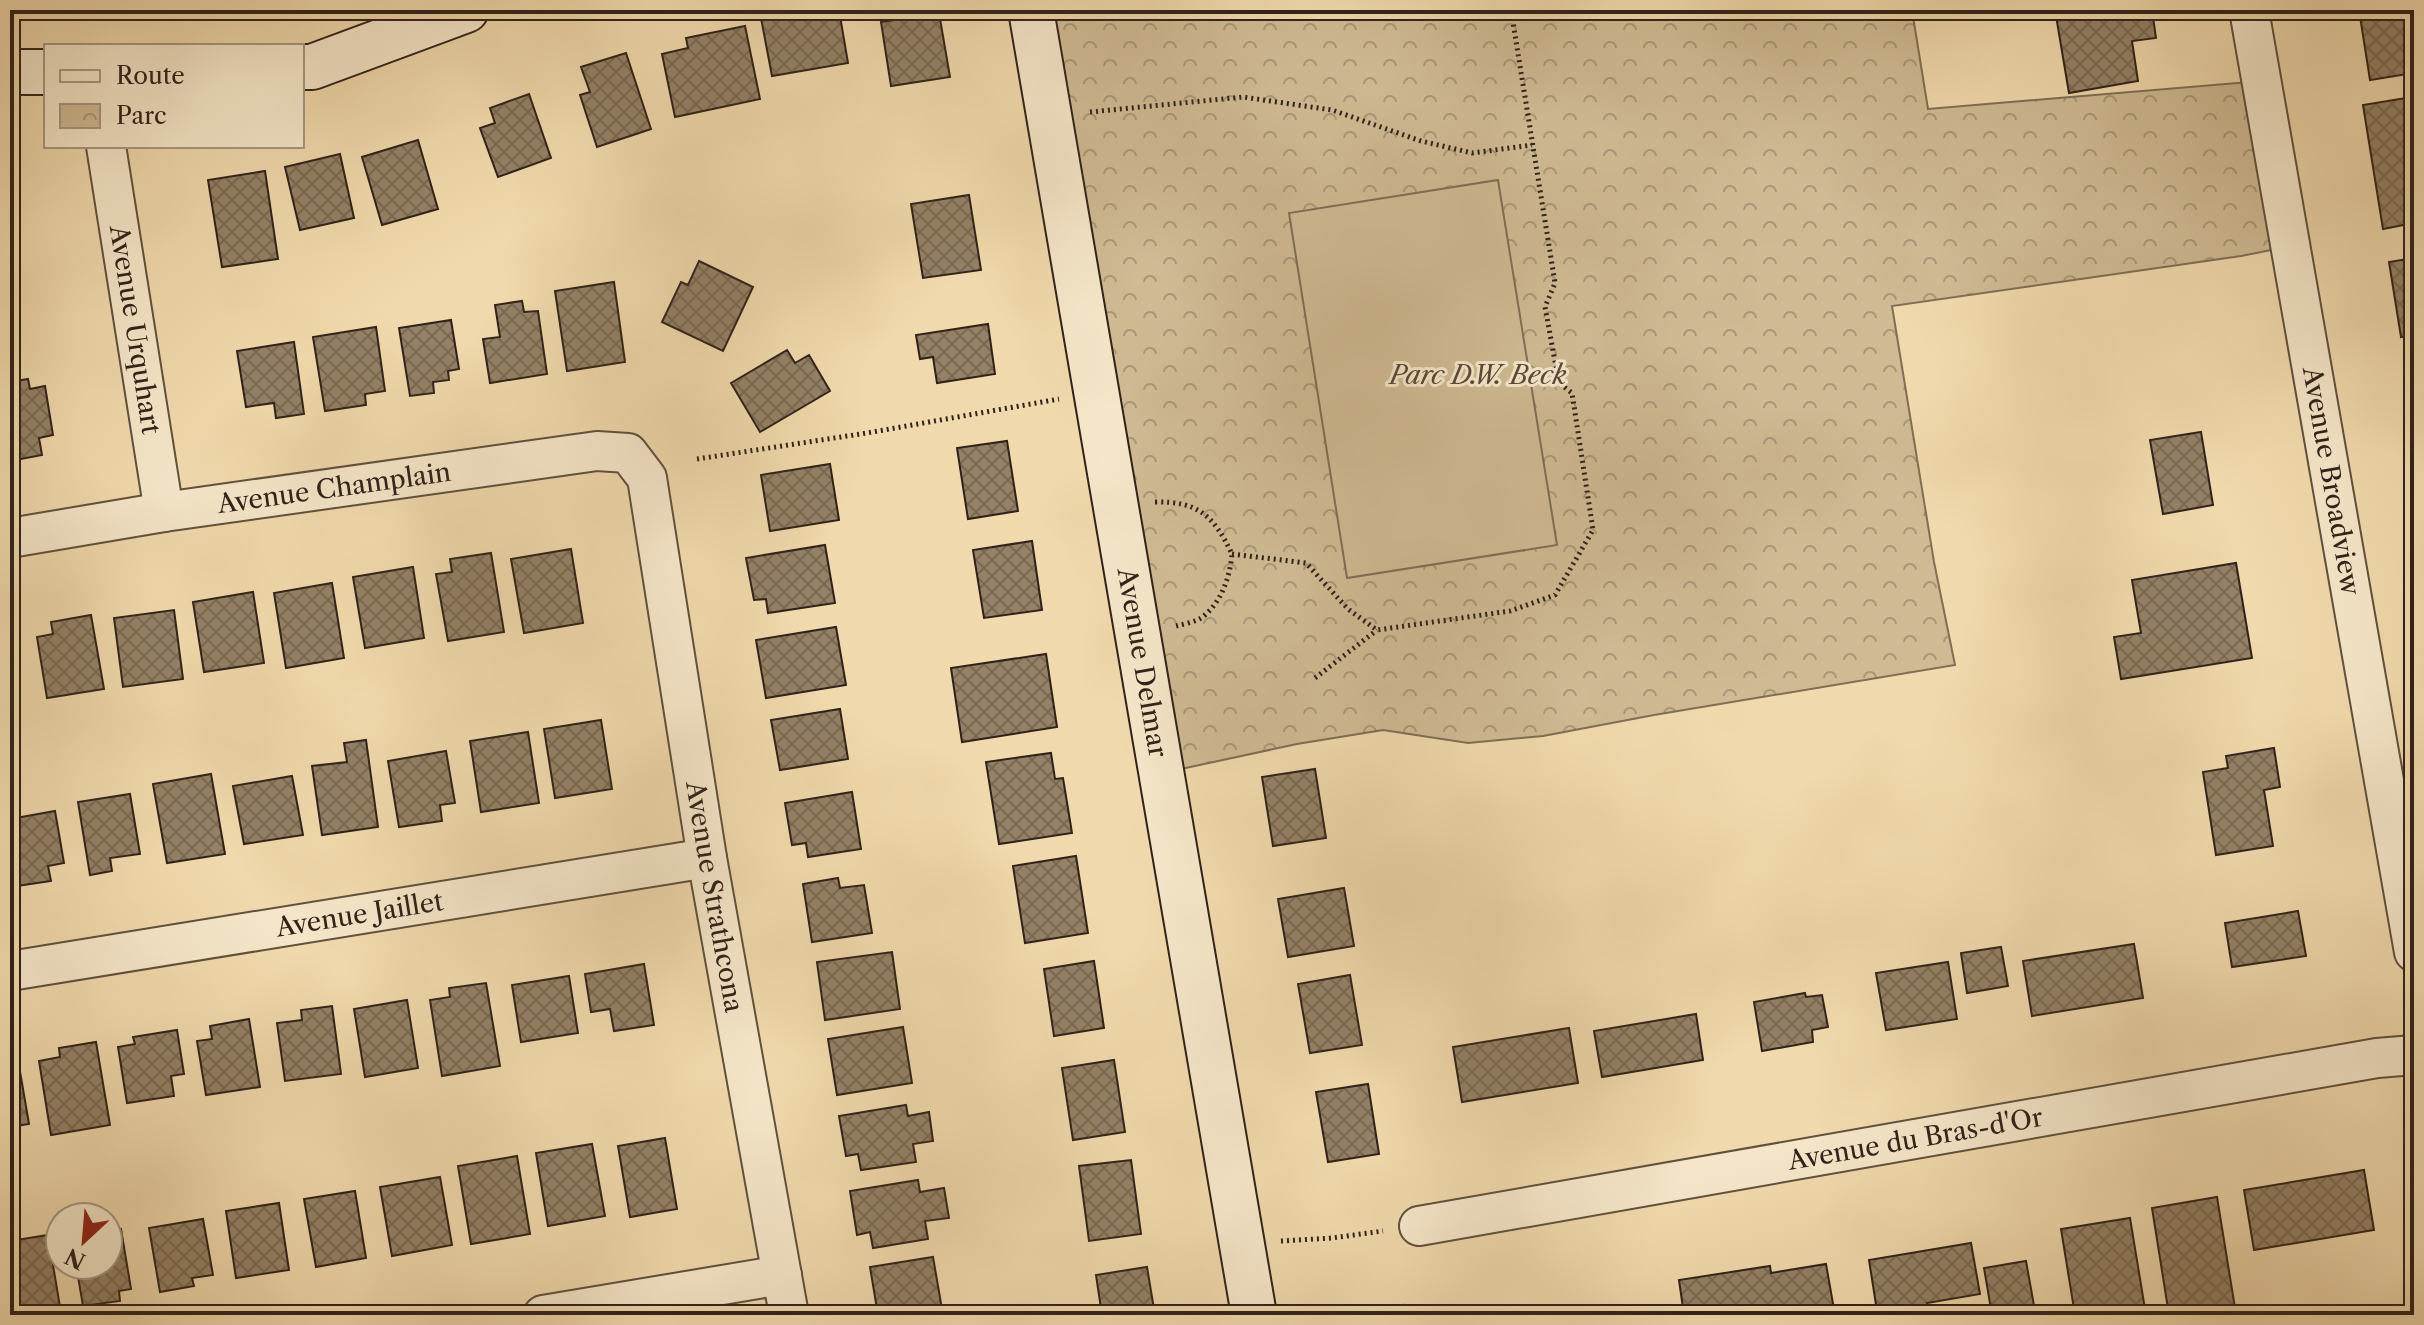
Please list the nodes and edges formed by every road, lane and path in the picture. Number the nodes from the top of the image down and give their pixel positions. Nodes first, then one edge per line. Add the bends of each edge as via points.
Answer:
1 (466, 10) edge
2 (1031, 10) edge
3 (1511, 10) edge
4 (2249, 10) edge
5 (304, 67) edge
6 (10, 72) edge
7 (44, 72) edge
8 (1088, 112) dead end
9 (1532, 145) junction
10 (106, 148) edge
11 (1068, 397) dead end
12 (697, 459) dead end
13 (647, 478) joint
14 (1154, 502) dead end
15 (164, 512) junction
16 (10, 538) edge
17 (1232, 554) junction
18 (1175, 626) dead end
19 (1377, 630) junction
20 (1315, 678) dead end
21 (707, 858) junction
22 (2414, 952) edge
23 (10, 971) edge
24 (2414, 1055) edge
25 (1419, 1226) joint
26 (1280, 1241) dead end
27 (782, 1275) junction
28 (543, 1315) edge
29 (789, 1315) edge
30 (1254, 1315) edge

1 - 5 street
2 - 30 street, Avenue Delmar
3 - 9 path
4 - 22 street, Avenue Broadview
6 - 7 street
8 - 9 path via 1243,97 1332,110 1472,153
9 - 19 path via 1555,283 1545,307 1559,383 1572,393 1593,530 1555,595 1510,611
10 - 15 street, Avenue Urquhart
11 - 12 path
13 - 15 street, Avenue Champlain via 628,453 597,451
13 - 21 street, Avenue Strathcona
14 - 17 path via 1176,501 1213,519
15 - 16 street, Avenue Champlain
17 - 18 path via 1226,585 1214,606 1200,619
17 - 19 path via 1306,563 1348,609
19 - 20 path
21 - 23 street, Avenue Jaillet
21 - 27 street, Avenue Strathcona
24 - 25 street, Avenue du Bras-d'Or
25 - 26 path
27 - 28 street
27 - 29 street, Avenue Strathcona

